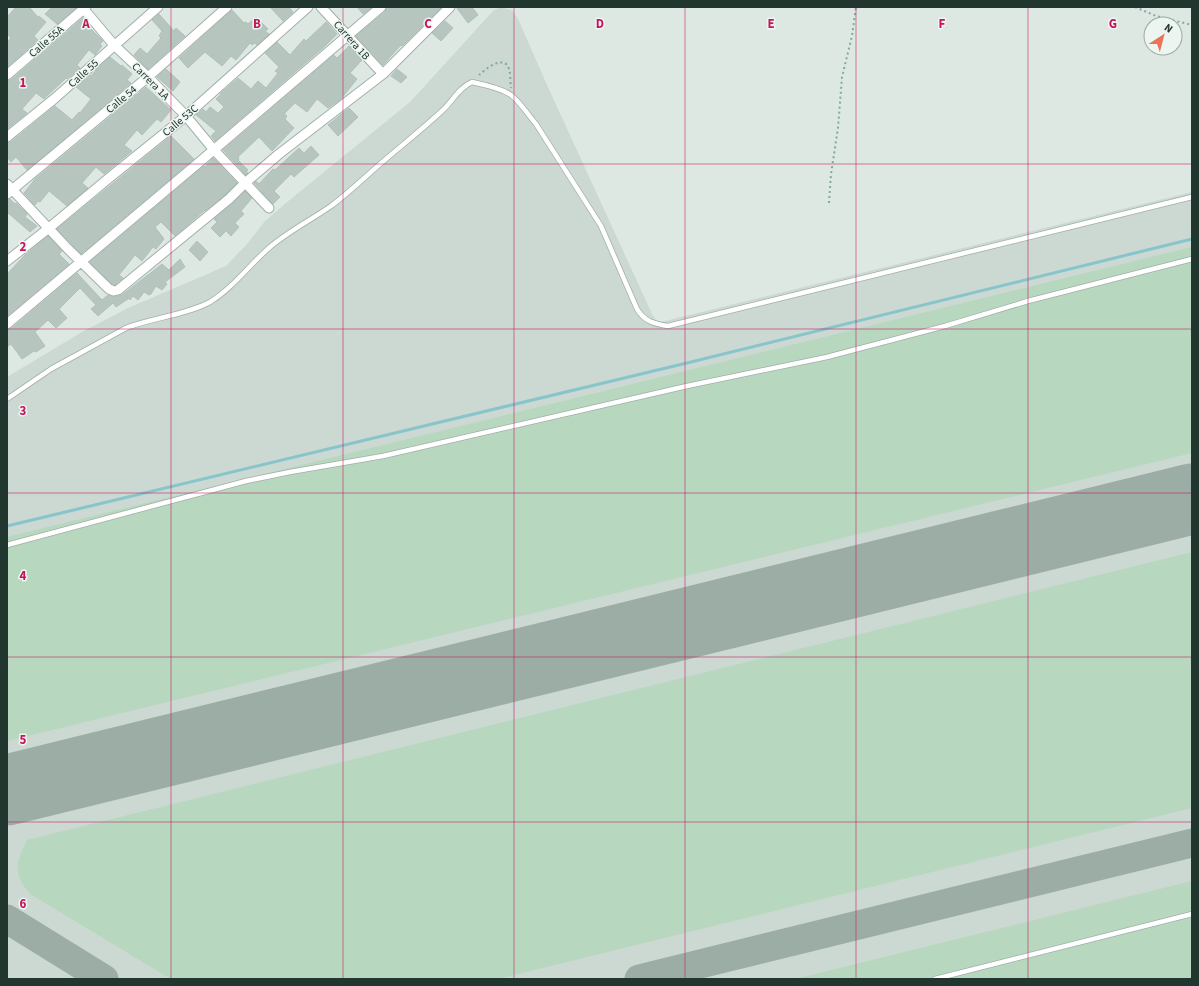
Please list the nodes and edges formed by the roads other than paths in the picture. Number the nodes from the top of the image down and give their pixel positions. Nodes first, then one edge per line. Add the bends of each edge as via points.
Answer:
1 (158, 7) edge
2 (227, 7) edge
3 (308, 7) edge
4 (321, 7) edge
5 (381, 7) edge
6 (450, 7) edge
7 (84, 8) edge
8 (349, 35) junction
9 (114, 45) junction
10 (383, 74) junction
11 (7, 75) edge
12 (148, 77) junction
13 (186, 116) junction
14 (7, 137) edge
15 (214, 150) junction
16 (245, 182) junction
17 (9, 189) edge
18 (1192, 197) edge
19 (269, 208) dead end
20 (49, 228) junction
21 (1192, 259) edge
22 (7, 261) edge
23 (81, 262) junction
24 (7, 324) edge
25 (7, 399) edge
26 (7, 545) edge
27 (1192, 914) edge
28 (935, 979) edge

1 - 9 street, Calle 55
2 - 12 street, Calle 54
3 - 13 street, Calle 53C
4 - 8 street, Carrera 1B
5 - 8 street
6 - 10 street
7 - 9 street, Carrera 1A
7 - 11 street, Calle 55A
8 - 10 street, Carrera 1B
8 - 15 street
9 - 12 street, Carrera 1A
9 - 14 street, Calle 55
10 - 16 street
12 - 13 street, Carrera 1A
12 - 17 street, Calle 54
13 - 15 street, Carrera 1A
13 - 20 street, Calle 53C
15 - 16 street, Carrera 1A
15 - 23 street
16 - 19 street, Carrera 1A
16 - 23 street via 229,199 118,290 109,289
17 - 20 street
18 - 25 lane via 668,326 655,324 641,315 601,226 524,109 503,91 472,82 460,90 424,128 331,206 270,247 210,302 136,324 115,333 51,369
20 - 22 street, Calle 53C
20 - 23 street
21 - 26 lane via 827,357 687,386 383,456 246,481
23 - 24 street
27 - 28 lane

